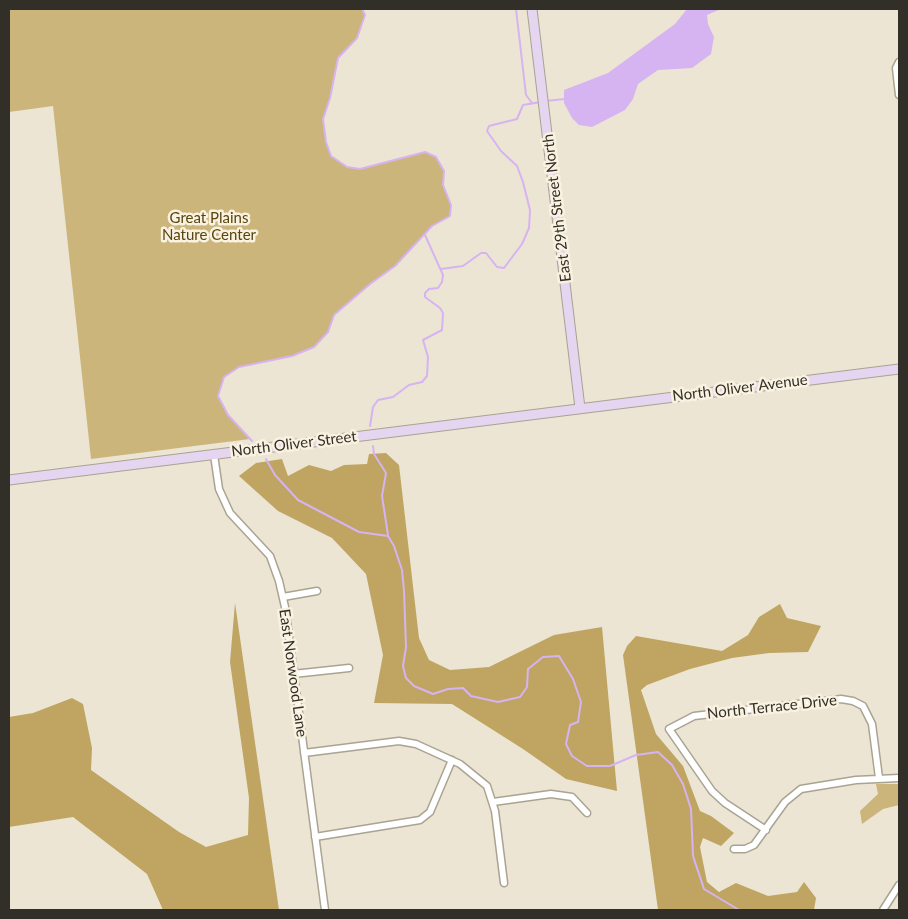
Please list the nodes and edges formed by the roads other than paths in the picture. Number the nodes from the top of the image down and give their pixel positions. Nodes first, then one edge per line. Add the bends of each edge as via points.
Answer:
1 (532, 9) edge
2 (899, 62) edge
3 (899, 95) edge
4 (899, 369) edge
5 (580, 408) junction
6 (214, 455) junction
7 (9, 480) edge
8 (317, 591) dead end
9 (283, 597) junction
10 (349, 668) dead end
11 (293, 674) junction
12 (304, 753) junction
13 (452, 760) junction
14 (879, 778) junction
15 (899, 778) edge
16 (493, 802) junction
17 (587, 813) dead end
18 (766, 830) junction
19 (315, 837) junction
20 (734, 849) dead end
21 (504, 883) dead end
22 (899, 885) edge
23 (886, 909) edge
24 (325, 910) edge

1 - 5 main road, East 29th Street North
2 - 3 street via 896,68
4 - 5 main road, North Oliver Avenue
5 - 6 main road, North Oliver Street
6 - 7 main road, North Oliver Street
6 - 9 street, East Norwood Lane via 219,489 230,513 270,556
8 - 9 street
9 - 11 street, East Norwood Lane
10 - 11 street
11 - 12 street, East Norwood Lane
12 - 13 street via 399,741 416,744
12 - 19 street, East Norwood Lane
13 - 16 street via 488,786
13 - 19 street via 430,812 420,820
14 - 15 street
14 - 18 street via 801,789 785,802
14 - 18 street, North Terrace Drive via 872,724 863,706 841,698 694,716 669,729 712,792
16 - 17 street via 551,794 572,797
16 - 21 street
18 - 20 street via 754,845
19 - 24 street, East Norwood Lane
22 - 23 street

